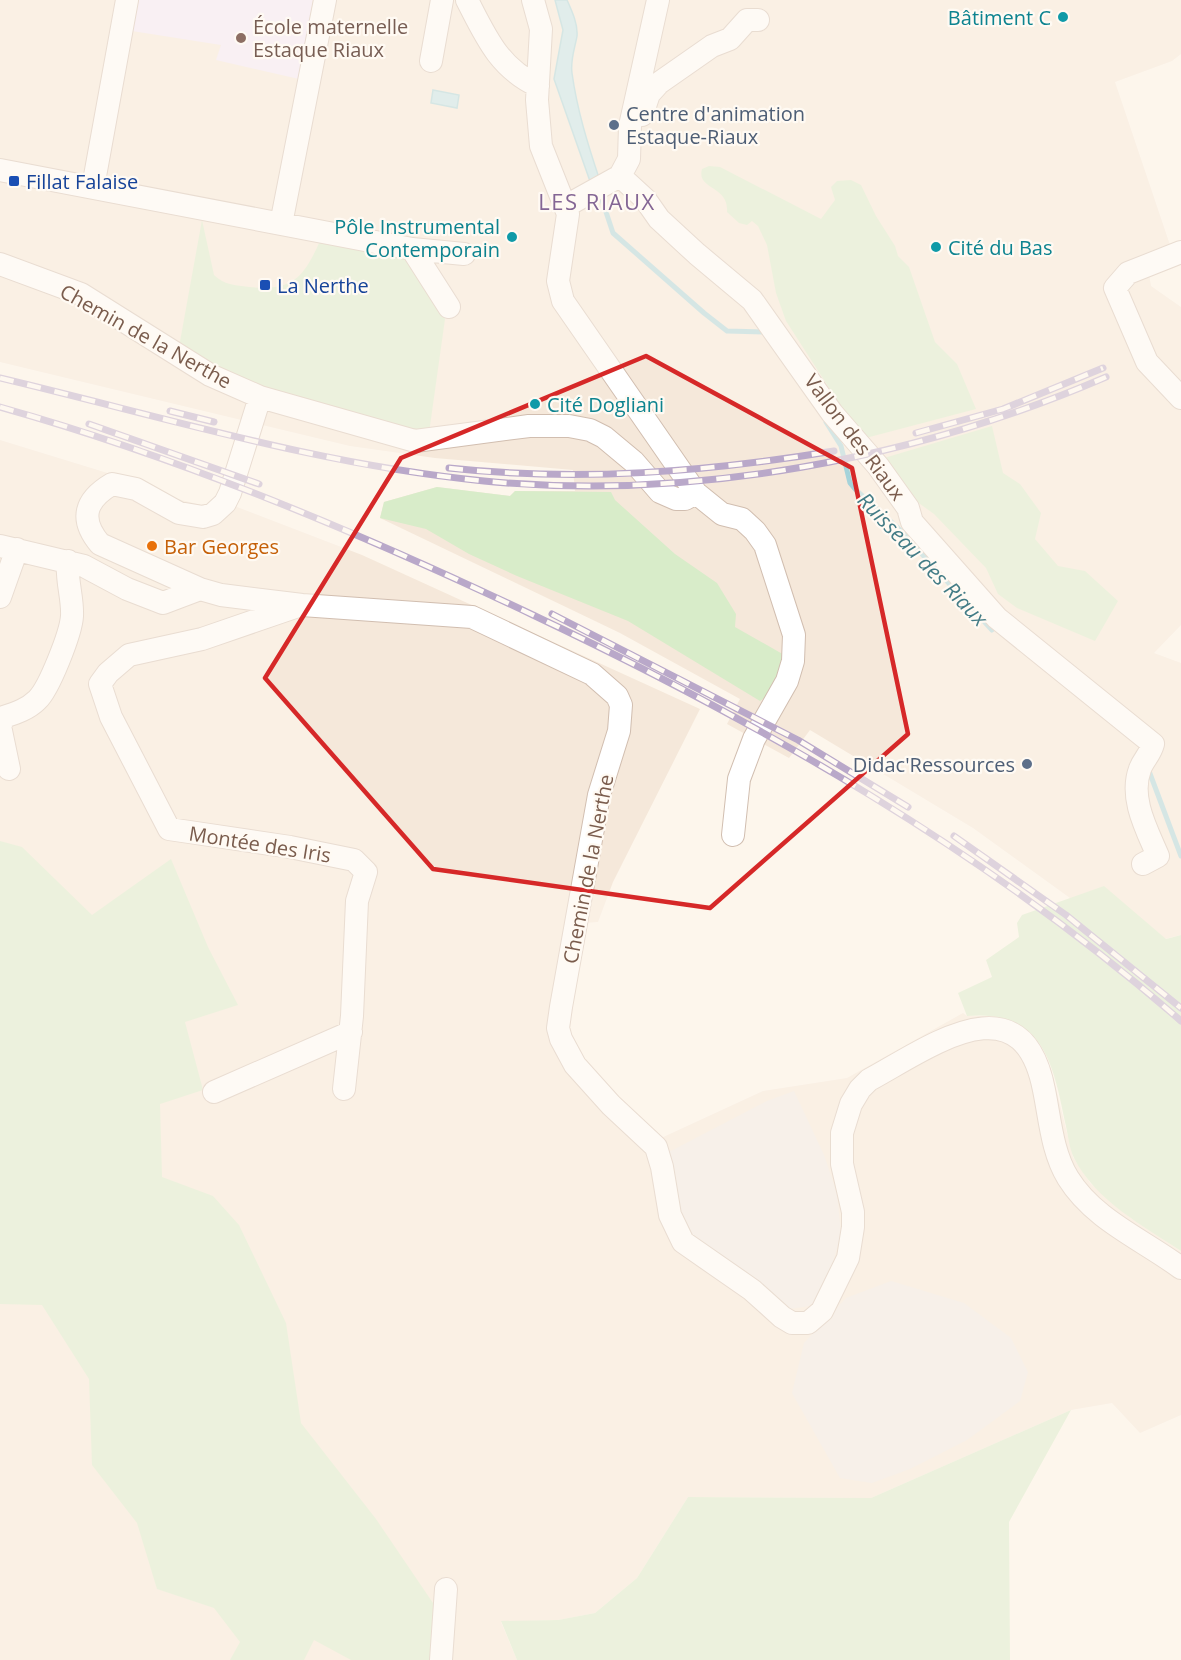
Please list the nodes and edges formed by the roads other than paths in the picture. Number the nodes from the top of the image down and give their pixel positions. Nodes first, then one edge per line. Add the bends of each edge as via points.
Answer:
1 (127, 0) edge
2 (325, 0) edge
3 (442, 0) edge
4 (467, 0) edge
5 (533, 0) edge
6 (658, 0) edge
7 (758, 20) dead end
8 (431, 61) dead end
9 (538, 86) junction
10 (630, 140) junction
11 (0, 170) edge
12 (606, 185) junction
13 (93, 187) junction
14 (566, 206) junction
15 (281, 224) junction
16 (412, 249) junction
17 (1181, 252) edge
18 (464, 254) dead end
19 (0, 264) edge
20 (449, 307) dead end
21 (260, 397) junction
22 (1181, 398) edge
23 (696, 493) junction
24 (8, 548) edge
25 (68, 561) junction
26 (200, 589) junction
27 (0, 597) edge
28 (302, 604) junction
29 (9, 770) dead end
30 (733, 835) dead end
31 (1143, 864) dead end
32 (351, 1032) junction
33 (344, 1089) dead end
34 (214, 1092) dead end
35 (1181, 1268) edge
36 (446, 1589) dead end
37 (441, 1660) edge

1 - 13 street
2 - 15 street
3 - 8 street
4 - 9 street via 492,50 522,79
5 - 9 street via 541,28
6 - 10 street
7 - 10 street via 747,20 730,39 712,46 659,82 649,94 637,131
9 - 14 street via 541,146
10 - 12 street via 629,159
11 - 13 street
12 - 14 street
12 - 31 street, Vallon des Riaux via 645,199 659,219 752,300 832,413 878,466 908,508 912,522 978,598 1021,639 1153,744 1140,768 1138,809 1158,856
13 - 15 street
14 - 23 street via 568,226 558,281 563,301
15 - 16 street
16 - 18 street
16 - 20 street
17 - 22 street via 1128,273 1115,288 1147,362
19 - 21 street, Chemin de la Nerthe via 81,294 210,375
21 - 23 street via 415,441 530,426 590,430 634,462 660,492 676,500
21 - 26 street, Chemin de la Nerthe via 230,493 218,511 203,517 179,513 136,489 112,484 97,493 88,508 89,531 99,544
23 - 30 street via 722,514 742,519 765,545 794,635 787,681 754,739 740,779
24 - 25 street
24 - 27 street
25 - 26 street via 163,603
25 - 29 street via 66,578 72,615 69,637 38,699 23,711 4,717 0,726
26 - 28 street, Chemin de la Nerthe via 220,595
28 - 32 street, Montée des Iris via 202,639 129,655 100,684 111,717 169,829 354,860 366,872 357,901
28 - 35 street, Chemin de la Nerthe via 472,617 592,674 617,696 621,705 619,731 597,807 561,1007 561,1040 575,1065 656,1147 670,1215 683,1242 752,1290 785,1320 801,1324 818,1316 848,1258 853,1212 840,1150 845,1118 860,1089 947,1038 978,1027 1008,1032 1018,1038 1033,1058 1044,1088 1060,1162 1078,1191 1111,1222
32 - 33 street, Montée des Iris
32 - 34 street
36 - 37 street

